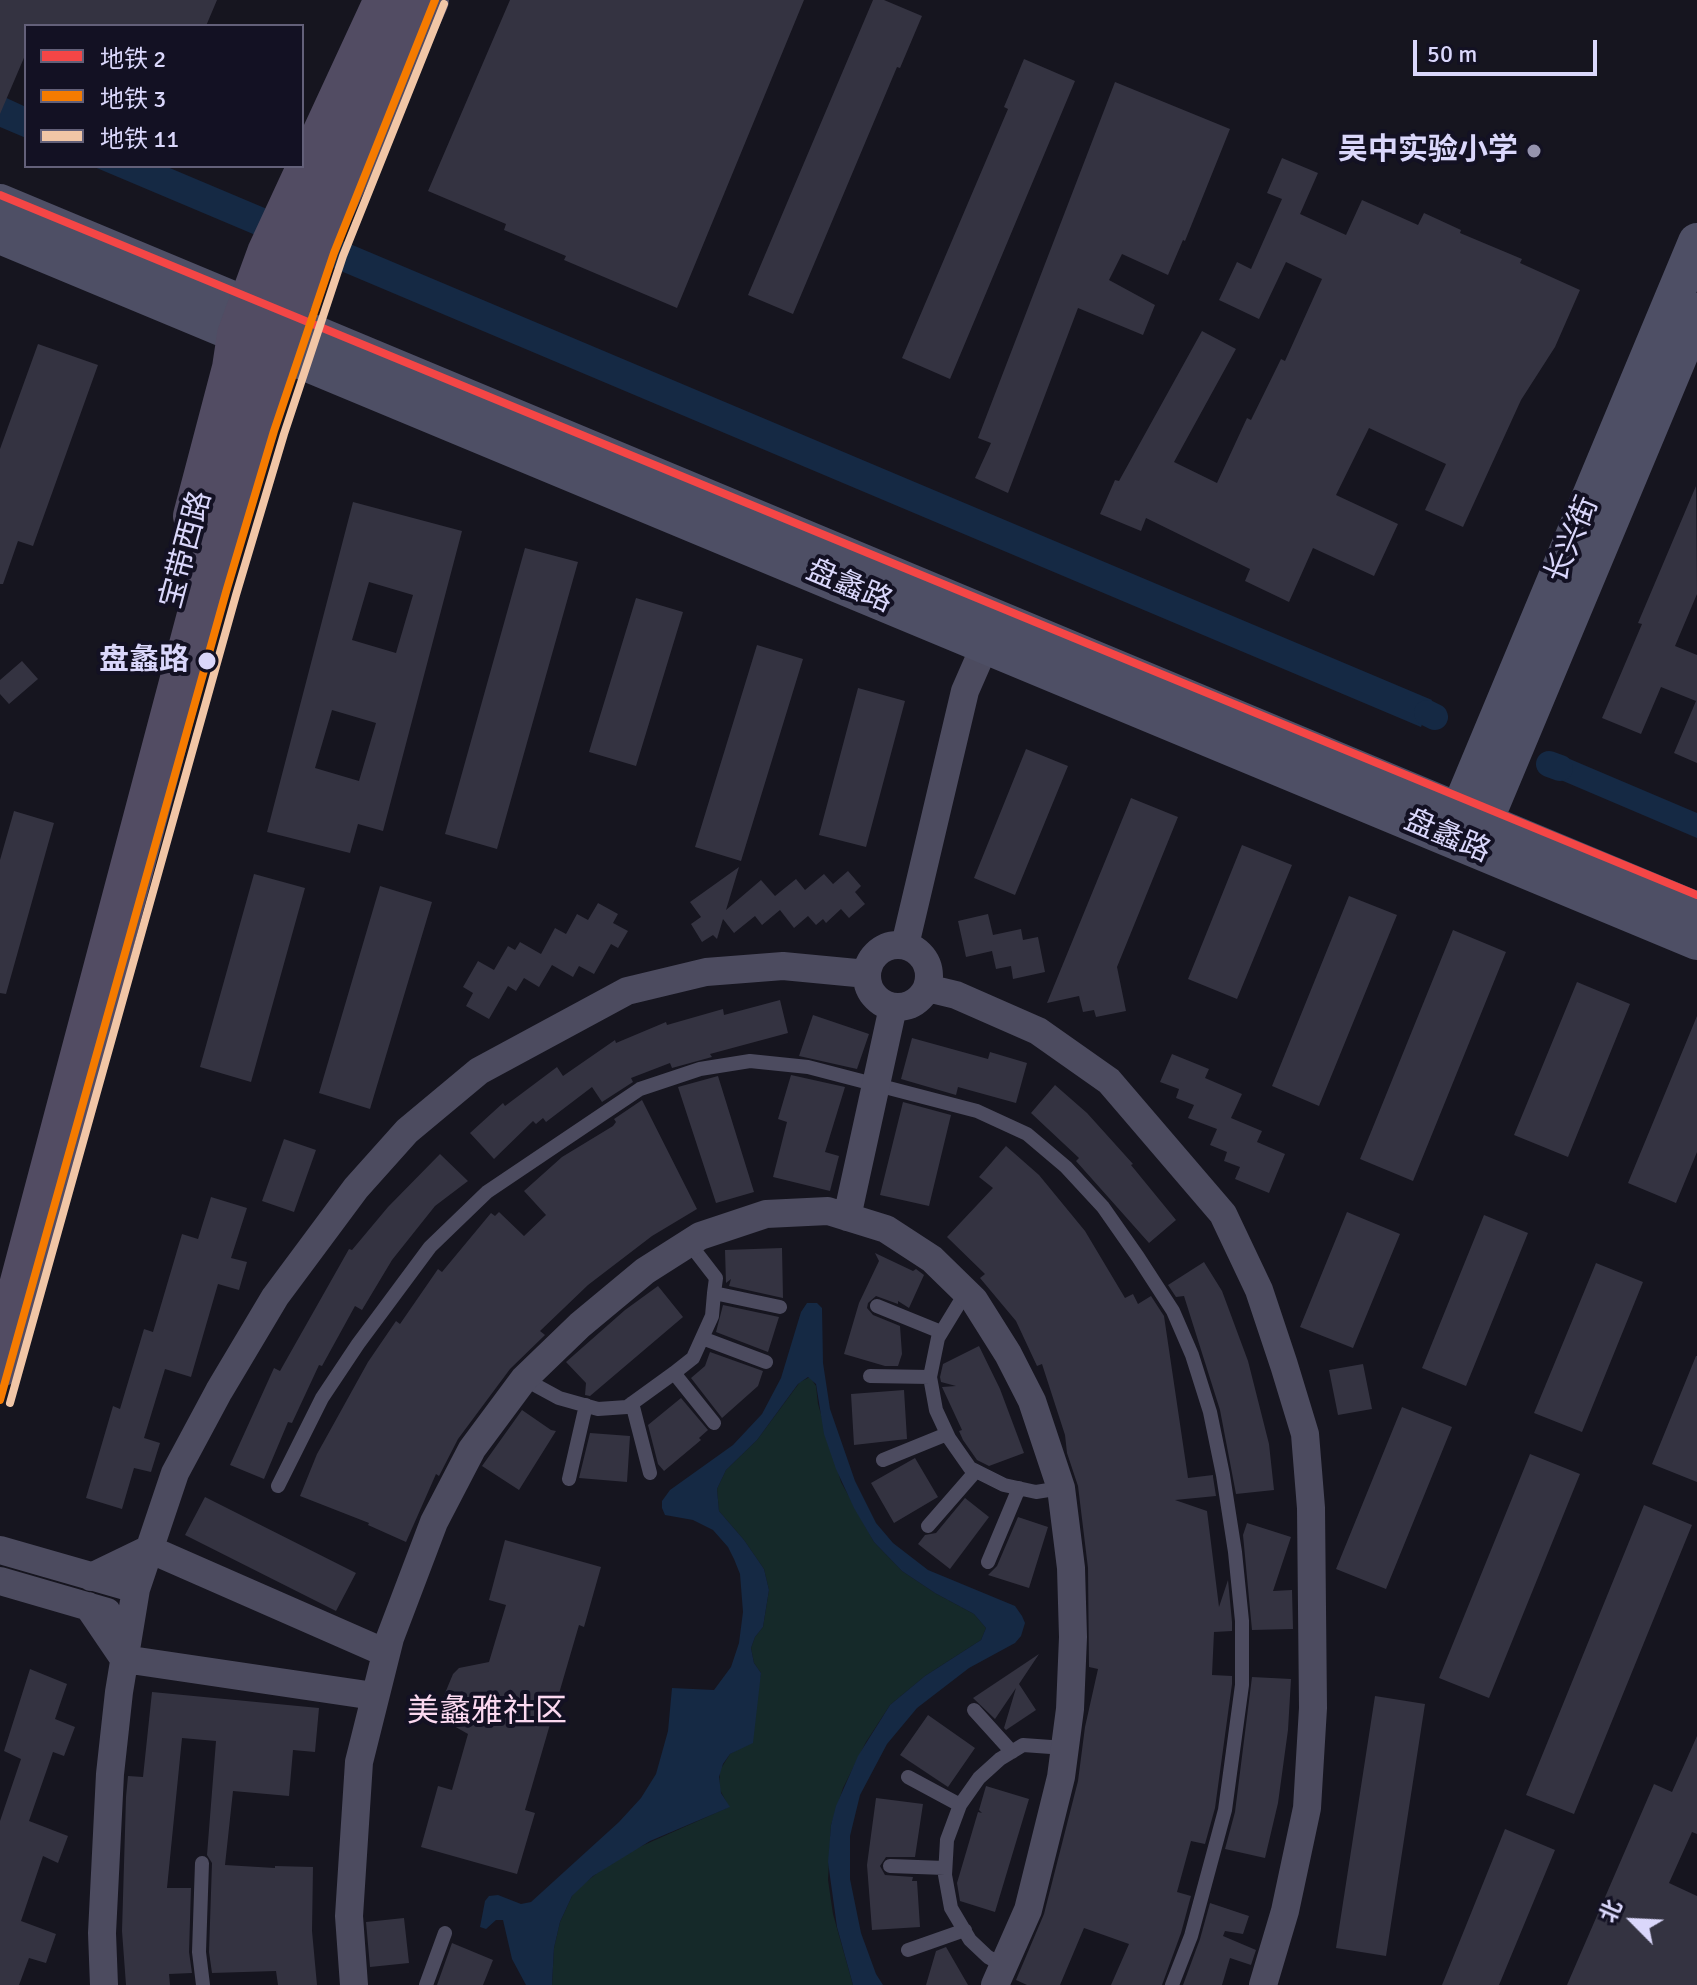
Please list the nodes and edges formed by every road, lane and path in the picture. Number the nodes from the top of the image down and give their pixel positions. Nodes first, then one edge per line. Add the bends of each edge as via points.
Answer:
1 (386, 0) edge
2 (427, 0) edge
3 (0, 203) edge
4 (308, 214) junction
5 (0, 235) edge
6 (1697, 242) edge
7 (1697, 312) edge
8 (261, 327) junction
9 (991, 632) junction
10 (1466, 830) junction
11 (1697, 911) edge
12 (1697, 941) edge
13 (905, 945) junction
14 (867, 974) junction
15 (927, 988) junction
16 (893, 1007) junction
17 (877, 1085) junction
18 (847, 1217) junction
19 (689, 1243) junction
20 (0, 1257) edge
21 (966, 1292) junction
22 (714, 1293) junction
23 (877, 1306) dead end
24 (780, 1307) dead end
25 (941, 1332) junction
26 (702, 1338) junction
27 (766, 1362) dead end
28 (0, 1365) edge
29 (674, 1373) junction
30 (870, 1376) dead end
31 (930, 1377) junction
32 (524, 1379) junction
33 (632, 1403) junction
34 (586, 1405) junction
35 (714, 1423) dead end
36 (947, 1434) junction
37 (883, 1460) dead end
38 (976, 1471) junction
39 (650, 1473) dead end
40 (569, 1479) dead end
41 (278, 1486) dead end
42 (1019, 1488) junction
43 (1061, 1488) junction
44 (928, 1526) dead end
45 (149, 1549) junction
46 (0, 1550) edge
47 (988, 1562) dead end
48 (91, 1577) junction
49 (0, 1581) edge
50 (136, 1589) junction
51 (88, 1606) junction
52 (131, 1619) junction
53 (386, 1653) junction
54 (124, 1659) junction
55 (374, 1696) junction
56 (974, 1710) dead end
57 (1065, 1748) junction
58 (1012, 1752) junction
59 (908, 1777) dead end
60 (960, 1805) junction
61 (202, 1863) dead end
62 (890, 1866) dead end
63 (945, 1868) junction
64 (965, 1930) junction
65 (445, 1933) dead end
66 (908, 1950) dead end
67 (999, 1975) edge
68 (104, 1985) edge
69 (203, 1985) edge
70 (354, 1985) edge
71 (426, 1985) edge
72 (1172, 1985) edge
73 (1263, 1985) edge

1 - 4 main road, 宝带西路
2 - 4 main road, 宝带西路
3 - 8 main road, 盘蠡路
4 - 8 main road, 宝带西路
5 - 8 main road, 盘蠡路
6 - 10 main road, 长兴街
7 - 10 main road, 长兴街
8 - 9 main road, 盘蠡路
8 - 20 main road, 宝带西路 via 234,368
8 - 28 main road, 宝带西路 via 217,547
9 - 10 main road, 盘蠡路
9 - 13 street via 965,691
10 - 11 main road, 盘蠡路
10 - 12 main road, 盘蠡路
13 - 14 street via 875,955
13 - 15 street via 915,949 928,967
14 - 16 street via 871,992
14 - 45 street via 783,966 706,972 627,991 479,1071 407,1131 275,1297 175,1473
15 - 16 street via 913,1003
15 - 73 street via 1038,1031 1109,1081 1223,1214 1259,1290 1305,1434 1314,1612 1307,1808
16 - 17 street
17 - 18 street
17 - 41 lane via 808,1067 750,1061 700,1069 640,1089 596,1116 487,1192 430,1247 322,1398
17 - 72 lane via 977,1111 1027,1134 1066,1167 1138,1257 1173,1311 1192,1355 1210,1412 1235,1552 1242,1685 1225,1810
18 - 19 street via 828,1211 766,1214
18 - 21 street via 886,1229 932,1259
19 - 22 lane via 716,1278
19 - 32 street via 645,1271
21 - 25 lane
21 - 43 street via 1032,1401
22 - 24 lane
22 - 26 lane
23 - 25 lane
25 - 31 lane
26 - 27 lane
26 - 29 lane via 693,1358
29 - 33 lane
29 - 35 lane
30 - 31 lane
31 - 36 lane
32 - 34 lane
32 - 53 street via 472,1449 434,1522
33 - 34 lane via 598,1409
33 - 39 lane
34 - 40 lane
36 - 37 lane
36 - 38 lane
38 - 42 lane
38 - 44 lane
42 - 43 lane
42 - 47 lane
43 - 57 street via 1073,1637
45 - 48 street
45 - 50 street
45 - 53 street
46 - 48 street
48 - 50 street
49 - 51 street
50 - 52 street
51 - 52 street
51 - 54 street
52 - 54 street
53 - 55 street
54 - 55 street
54 - 68 street via 105,1847
55 - 70 street via 359,1762 353,1841 349,1916
56 - 58 lane
57 - 58 lane via 1023,1745
57 - 67 street via 1032,1895
58 - 60 lane via 979,1778
59 - 60 lane
60 - 63 lane via 947,1840
61 - 69 lane
62 - 63 lane
63 - 64 lane via 951,1908
64 - 66 lane
64 - 67 lane
65 - 71 lane

